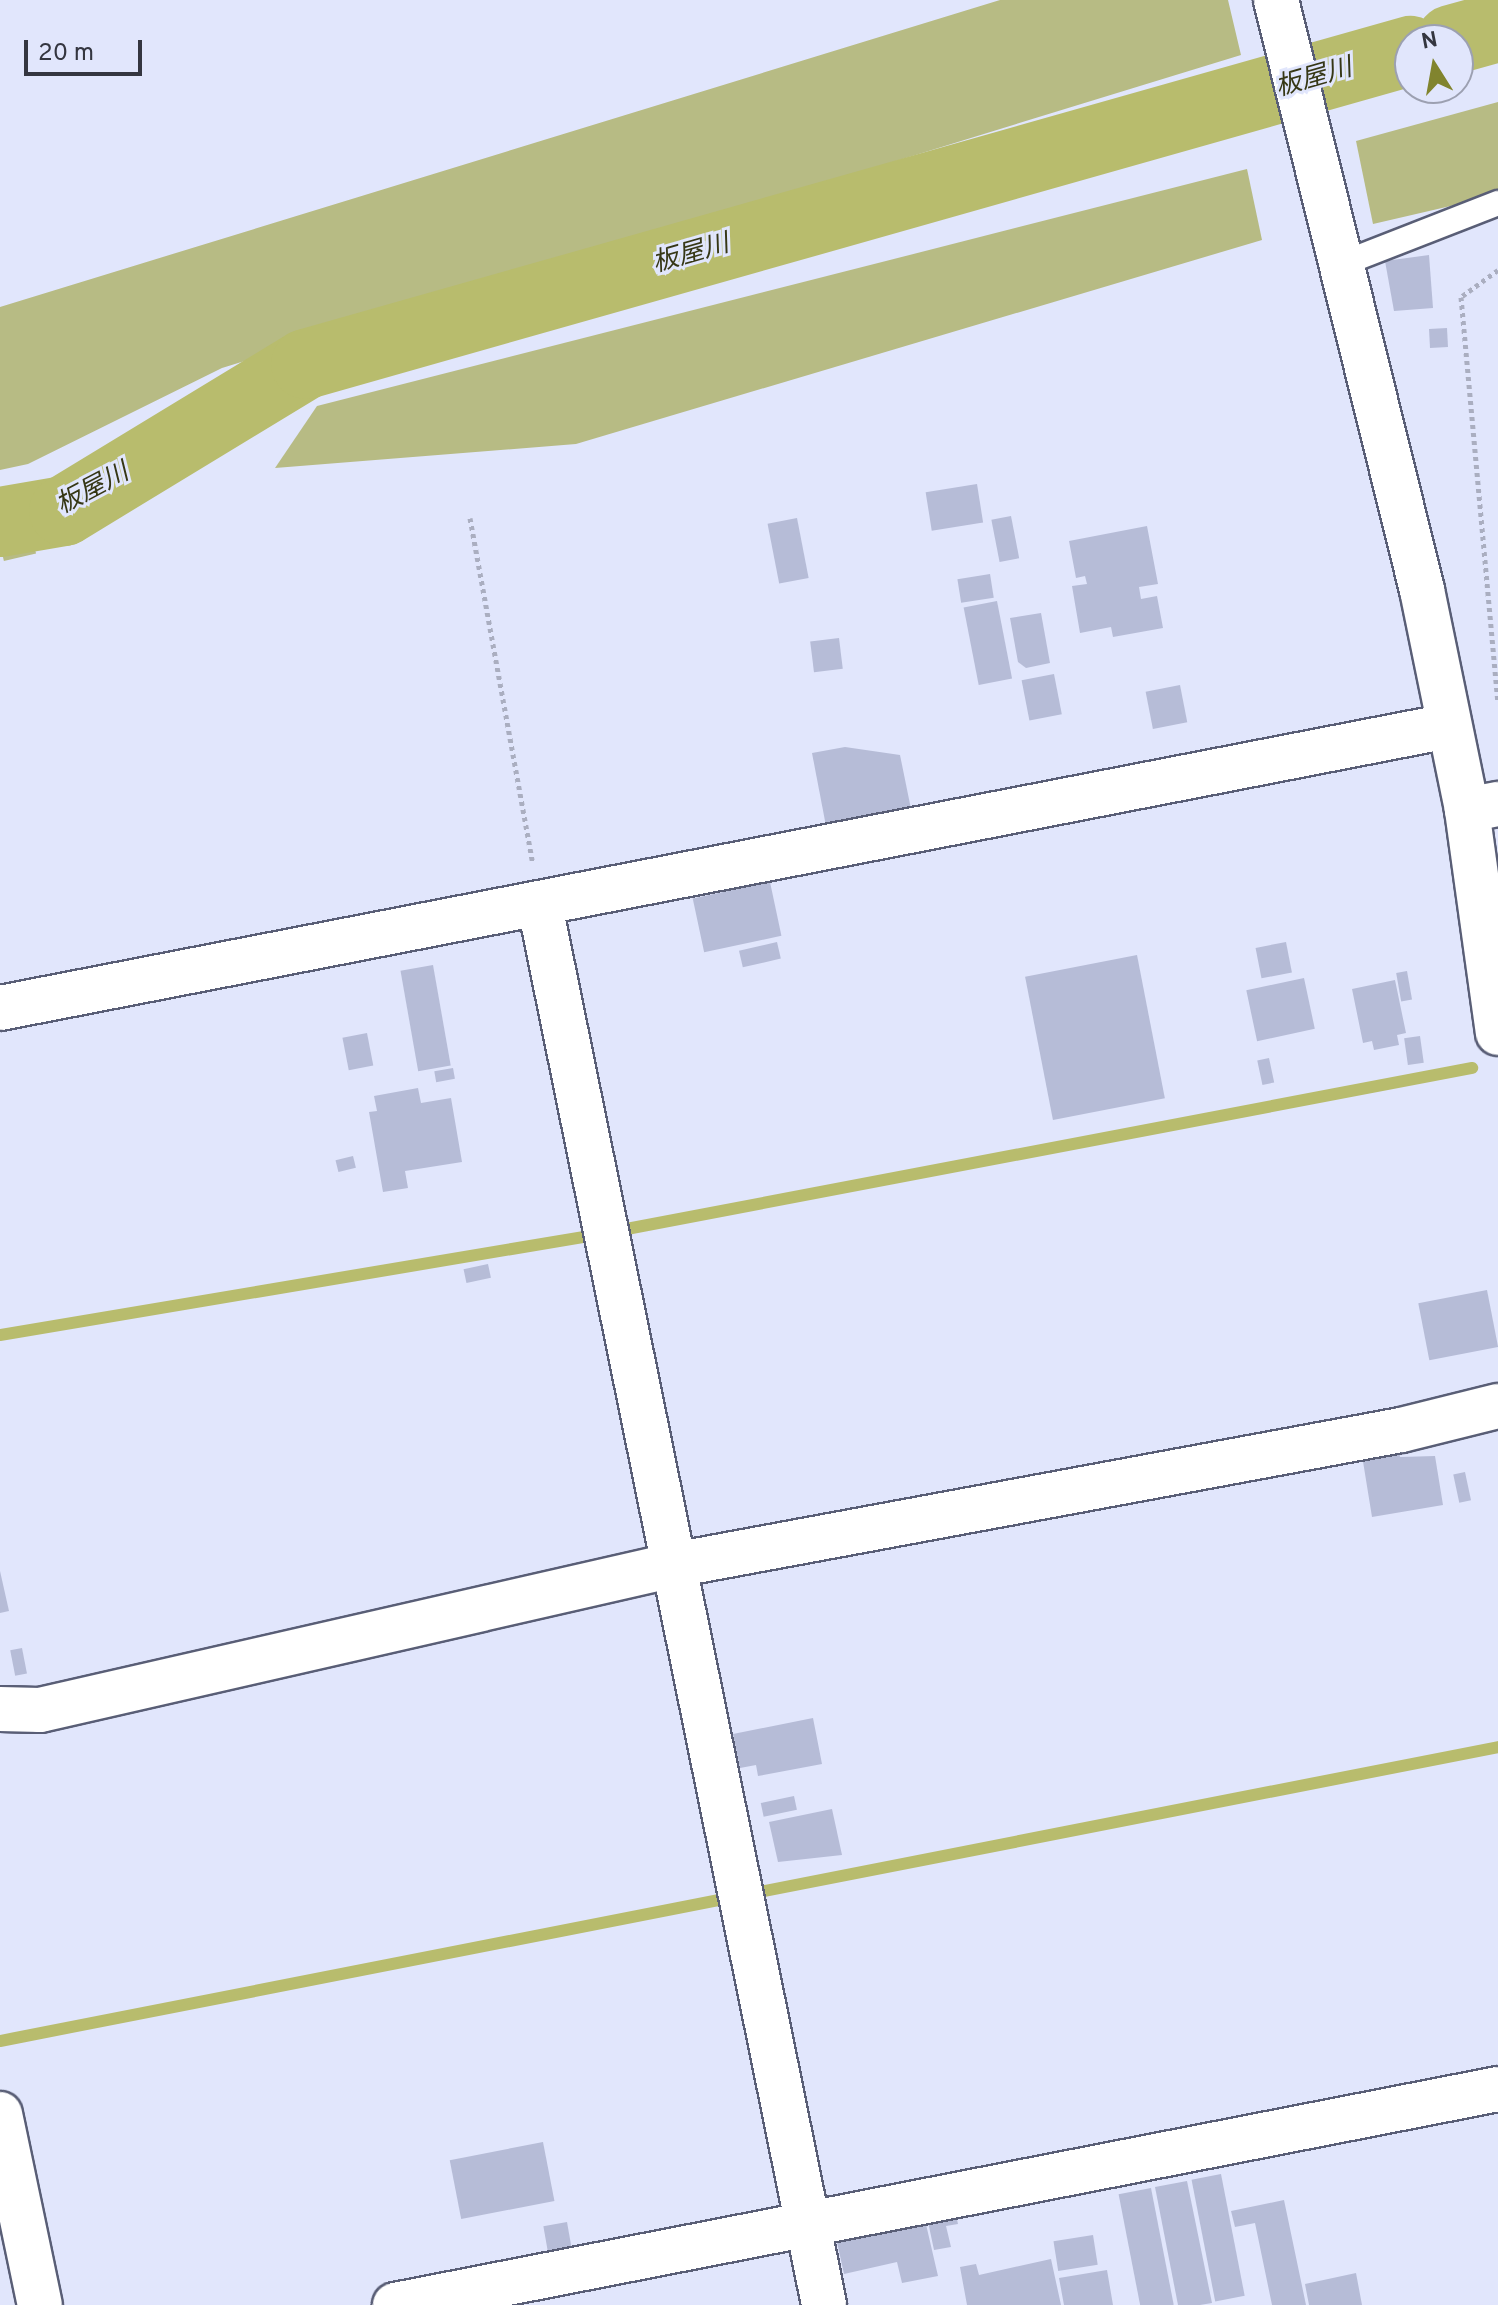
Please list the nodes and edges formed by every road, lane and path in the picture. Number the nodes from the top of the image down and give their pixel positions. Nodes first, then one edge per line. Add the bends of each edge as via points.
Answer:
1 (1276, 0) edge
2 (1498, 203) edge
3 (1336, 247) junction
4 (1498, 270) edge
5 (470, 518) dead end
6 (1498, 701) edge
7 (1448, 726) junction
8 (1483, 807) edge
9 (540, 906) junction
10 (0, 1008) edge
11 (1498, 1033) edge
12 (1498, 1406) edge
13 (674, 1565) junction
14 (0, 1709) edge
15 (1498, 2089) edge
16 (0, 2114) edge
17 (809, 2222) junction
18 (40, 2305) edge
19 (395, 2305) edge
20 (824, 2305) edge

1 - 3 street
2 - 3 lane
3 - 7 street via 1422,590
4 - 6 path via 1461,297
5 - 9 path
7 - 8 street
7 - 9 street via 1325,746
8 - 11 street
9 - 10 street
9 - 13 street
12 - 13 street via 1401,1430
13 - 14 street via 40,1710
13 - 17 street
15 - 17 street
16 - 18 street
17 - 19 street
17 - 20 street

